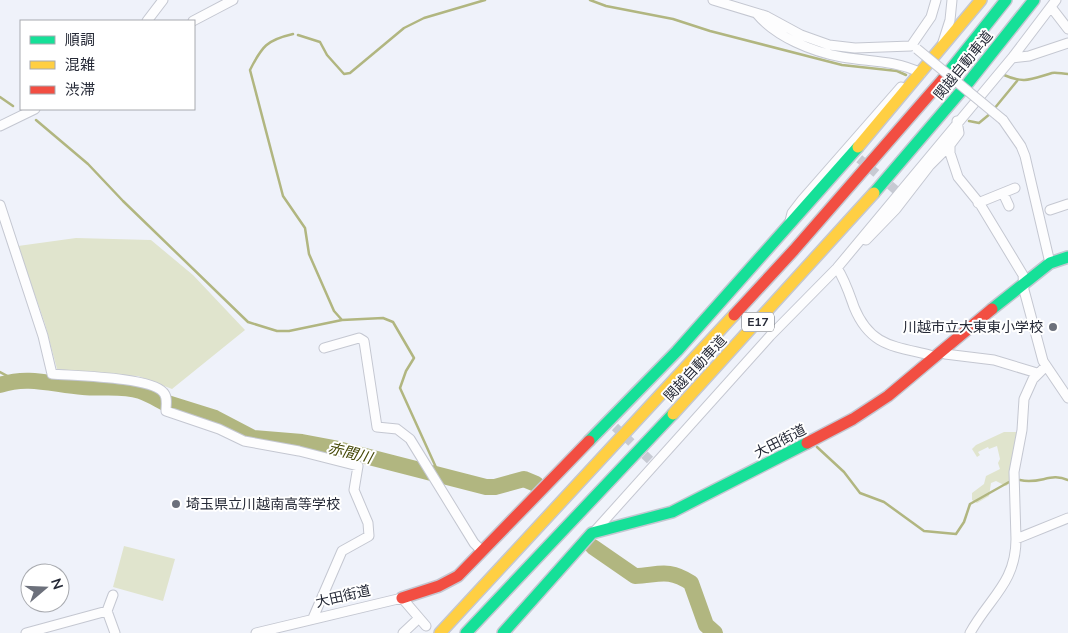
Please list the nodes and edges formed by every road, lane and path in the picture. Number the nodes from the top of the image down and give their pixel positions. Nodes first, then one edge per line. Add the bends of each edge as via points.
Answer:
1 (163, 0) edge
2 (232, 0) edge
3 (713, 0) edge
4 (936, 0) edge
5 (952, 0) edge
6 (981, 0) edge
7 (1006, 0) edge
8 (1034, 0) edge
9 (1053, 3) edge
10 (757, 14) junction
11 (148, 20) edge
12 (195, 20) edge
13 (1068, 29) edge
14 (1068, 43) edge
15 (914, 47) junction
16 (942, 47) junction
17 (1012, 58) junction
18 (921, 73) junction
19 (33, 110) edge
20 (957, 121) junction
21 (0, 126) edge
22 (950, 145) junction
23 (1016, 188) dead end
24 (1003, 193) junction
25 (978, 203) junction
26 (1068, 204) edge
27 (0, 205) edge
28 (1009, 206) dead end
29 (1050, 210) dead end
30 (1068, 257) edge
31 (1050, 263) junction
32 (838, 266) junction
33 (1025, 281) junction
34 (324, 348) dead end
35 (938, 355) junction
36 (1046, 366) junction
37 (1037, 373) junction
38 (1068, 398) edge
39 (1068, 518) edge
40 (592, 533) junction
41 (1016, 539) junction
42 (482, 551) junction
43 (113, 595) dead end
44 (402, 598) junction
45 (107, 611) junction
46 (313, 618) junction
47 (418, 618) junction
48 (426, 626) dead end
49 (26, 633) edge
50 (115, 633) edge
51 (256, 633) edge
52 (403, 633) edge
53 (440, 633) edge
54 (466, 633) edge
55 (503, 633) edge
56 (970, 633) edge

1 - 11 street
2 - 12 street
3 - 10 street
4 - 15 street via 931,17
5 - 16 street
6 - 16 main road
7 - 53 main road, 関越自動車道 / E17 via 938,85 794,250
8 - 54 main road, 関越自動車道 / E17 via 954,100 810,266
9 - 13 street
9 - 17 street
10 - 15 street via 830,45
10 - 18 street via 772,28 808,46 840,57 895,63
14 - 17 street
15 - 31 street, bridge via 1003,120 1012,133 1025,156
16 - 18 main road
17 - 20 street
18 - 42 main road via 612,424
19 - 21 street
20 - 22 street via 958,133
20 - 32 street
22 - 25 street via 955,172
22 - 32 street via 923,173 896,209
23 - 24 street
24 - 25 street
24 - 28 street
25 - 33 street
26 - 29 street
27 - 46 street via 43,336 52,374 148,384 162,390 166,397 166,411 172,414 244,441 358,466 354,490 368,523 369,536 342,551
30 - 31 main road, 大田街道
31 - 33 main road, 大田街道
32 - 35 street via 860,321 873,337 884,344
32 - 40 street via 652,462
33 - 35 main road, 大田街道
33 - 36 street via 1024,290
34 - 42 street via 359,338 364,341 377,427 397,429 410,439 474,544
35 - 37 street via 994,360
35 - 40 main road, 大田街道 via 870,409 710,494 672,512
36 - 37 street
36 - 38 street
37 - 41 street via 1024,399 1022,430 1015,458
39 - 41 street
40 - 55 main road
41 - 56 street via 1008,580
42 - 44 main road via 450,582
43 - 45 street
44 - 46 street, 大田街道
44 - 47 street
45 - 49 street
45 - 50 street
46 - 51 street, 大田街道
47 - 48 street
47 - 52 street

